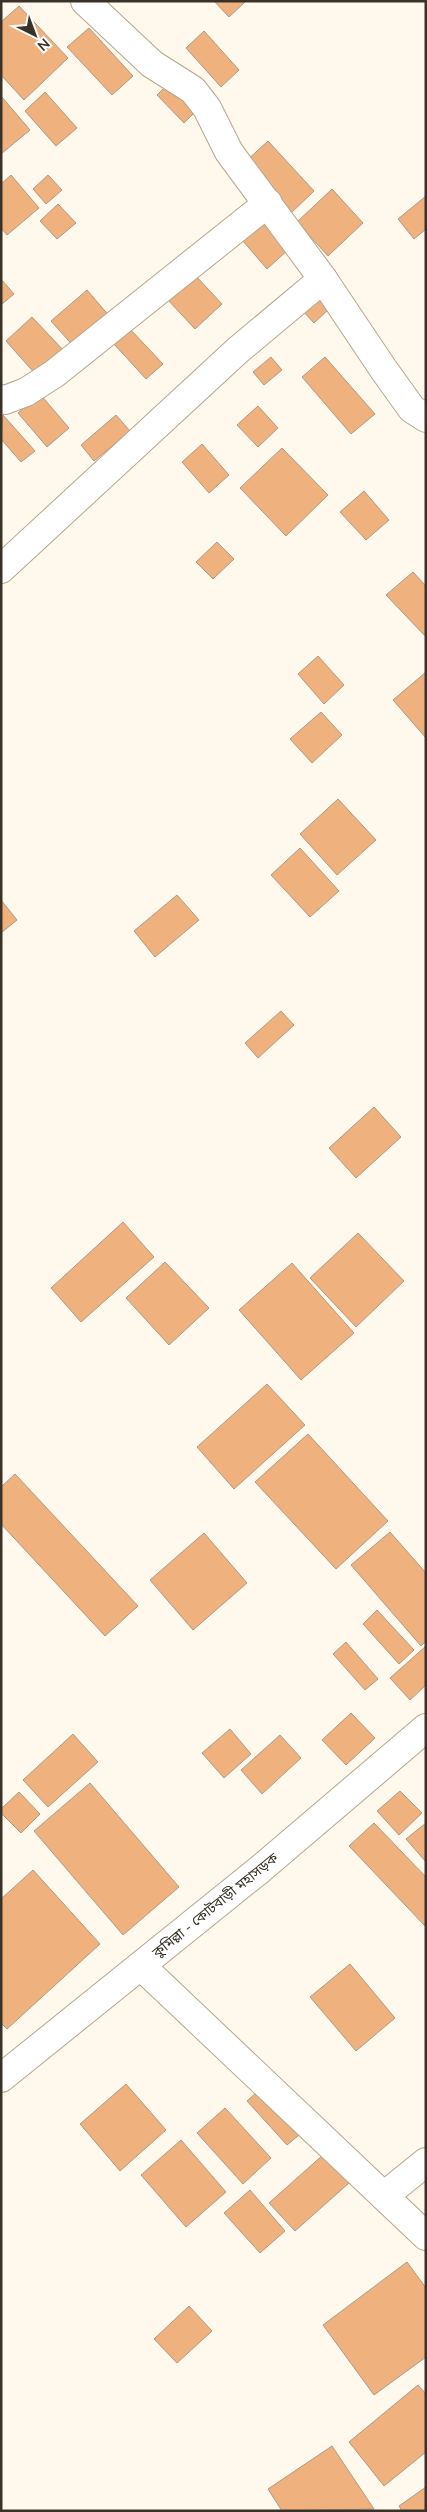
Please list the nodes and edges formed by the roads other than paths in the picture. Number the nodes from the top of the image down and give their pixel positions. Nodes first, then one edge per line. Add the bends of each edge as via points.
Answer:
1 (85, 1) edge
2 (268, 203) junction
3 (323, 279) junction
4 (1, 399) edge
5 (426, 418) edge
6 (1, 569) edge
7 (426, 1728) edge
8 (141, 1966) junction
9 (1, 2078) edge
10 (426, 2162) edge
11 (384, 2196) junction
12 (426, 2236) edge

1 - 2 street via 152,64 193,90 207,108 229,152
2 - 3 street
2 - 4 street via 54,374 26,392
3 - 5 street via 412,409
3 - 6 street via 238,350
7 - 8 street, কুমিল্লা - কোটবাড়ী মহাসড়ক
8 - 9 street, কুমিল্লা - কোটবাড়ী মহাসড়ক
8 - 11 street
10 - 11 street
11 - 12 street

